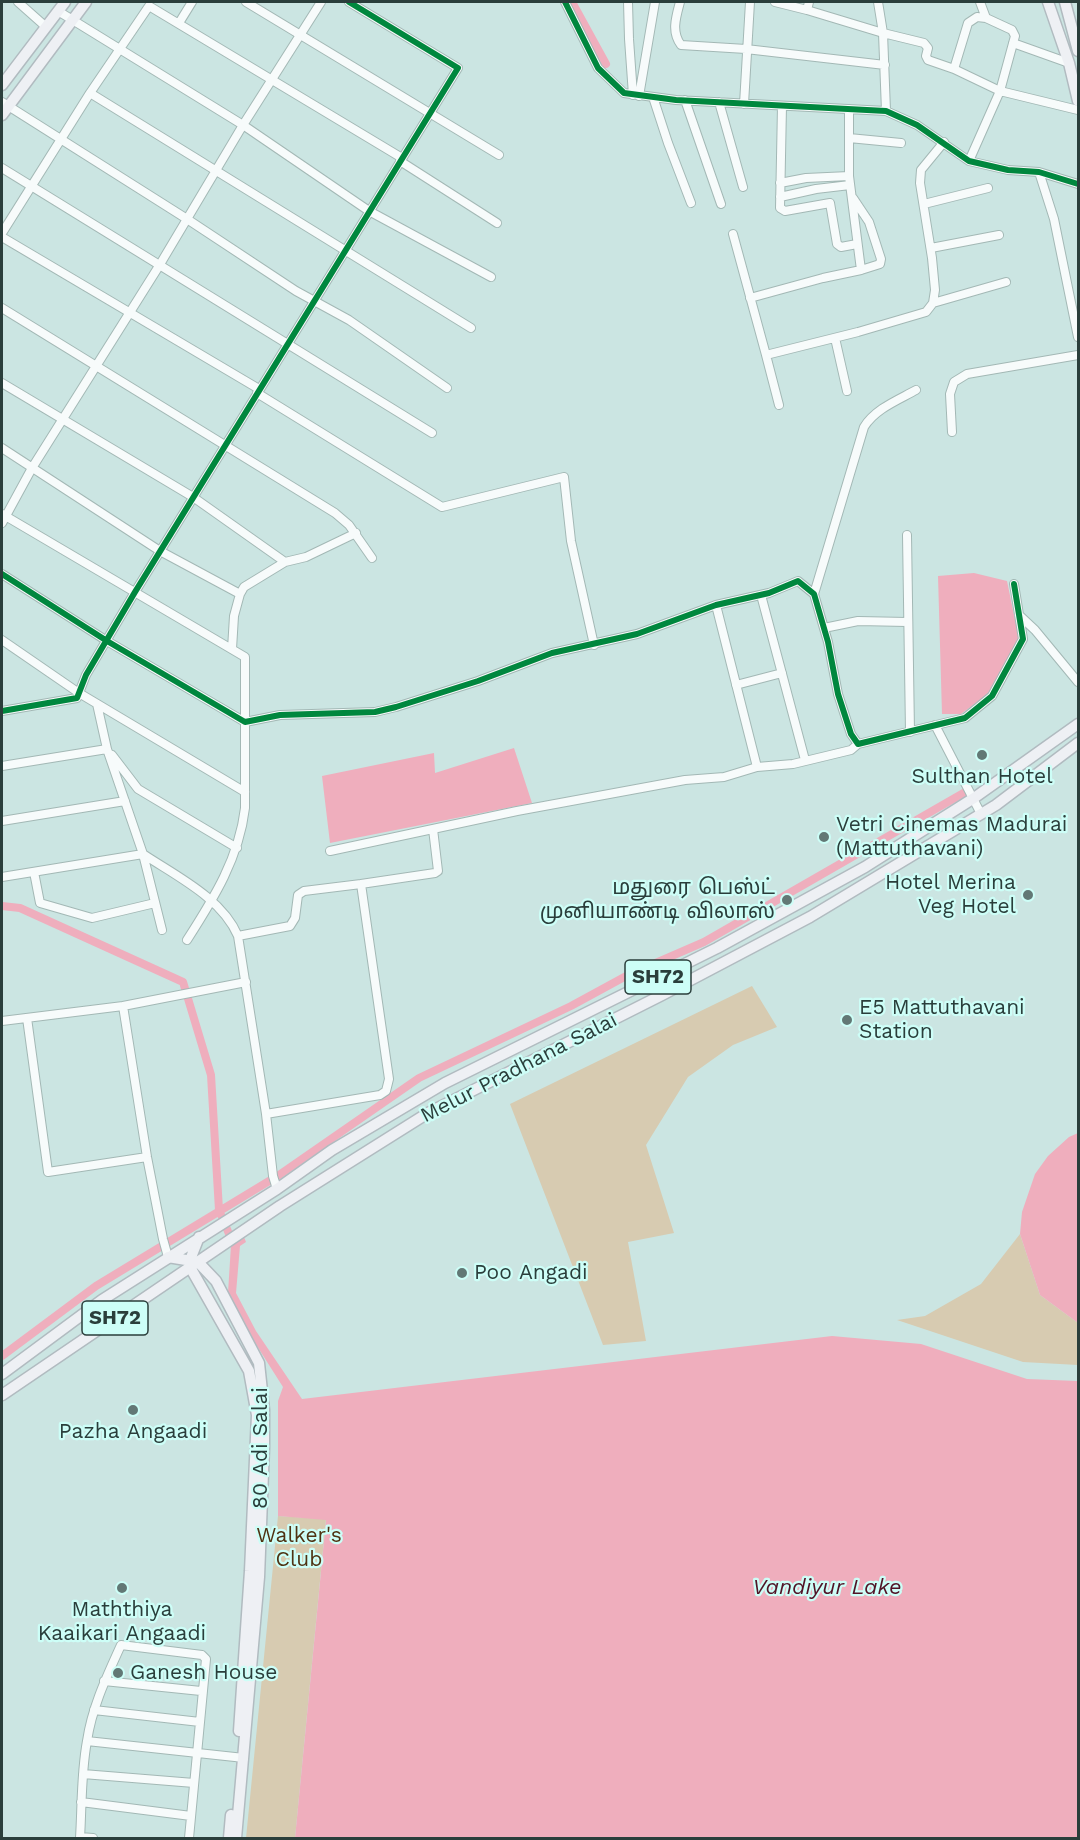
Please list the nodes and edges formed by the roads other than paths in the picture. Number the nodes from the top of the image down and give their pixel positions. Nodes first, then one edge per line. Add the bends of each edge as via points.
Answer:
1 (18, 2) edge
2 (65, 2) edge
3 (86, 2) edge
4 (192, 2) edge
5 (246, 2) edge
6 (321, 2) edge
7 (349, 2) edge
8 (565, 2) edge
9 (628, 2) edge
10 (655, 2) edge
11 (680, 2) edge
12 (750, 2) edge
13 (775, 2) edge
14 (879, 2) edge
15 (980, 2) edge
16 (1048, 2) edge
17 (1065, 2) edge
18 (808, 6) edge
19 (58, 11) junction
20 (1074, 14) edge
21 (986, 18) junction
22 (73, 20) junction
23 (179, 23) junction
24 (45, 26) junction
25 (883, 33) junction
26 (301, 34) junction
27 (1013, 42) junction
28 (120, 48) junction
29 (746, 49) junction
30 (1078, 51) edge
31 (1069, 63) junction
32 (885, 65) junction
33 (954, 69) junction
34 (272, 79) junction
35 (2, 85) edge
36 (1000, 91) junction
37 (90, 93) junction
38 (636, 95) junction
39 (653, 97) junction
40 (685, 100) junction
41 (1078, 101) edge
42 (718, 102) junction
43 (744, 104) junction
44 (782, 106) junction
45 (4, 108) edge
46 (849, 109) junction
47 (1078, 110) edge
48 (886, 111) junction
49 (430, 113) junction
50 (243, 125) junction
51 (849, 138) junction
52 (60, 140) junction
53 (944, 142) junction
54 (901, 143) dead end
55 (499, 155) dead end
56 (401, 160) junction
57 (969, 161) junction
58 (2, 168) edge
59 (216, 172) junction
60 (1039, 172) junction
61 (780, 183) junction
62 (1078, 184) edge
63 (850, 185) junction
64 (743, 187) dead end
65 (30, 188) junction
66 (988, 188) dead end
67 (780, 197) junction
68 (692, 203) dead end
69 (721, 204) dead end
70 (924, 204) junction
71 (369, 211) junction
72 (188, 219) junction
73 (498, 223) dead end
74 (733, 234) dead end
75 (2, 235) edge
76 (999, 235) dead end
77 (857, 244) junction
78 (931, 248) junction
79 (344, 251) junction
80 (159, 266) junction
81 (861, 270) junction
82 (491, 277) dead end
83 (1006, 282) dead end
84 (750, 298) junction
85 (315, 300) junction
86 (933, 303) junction
87 (2, 309) edge
88 (129, 312) junction
89 (471, 328) dead end
90 (1078, 337) edge
91 (835, 338) junction
92 (287, 343) junction
93 (766, 355) junction
94 (1078, 355) edge
95 (95, 367) junction
96 (2, 383) edge
97 (447, 387) dead end
98 (916, 390) dead end
99 (258, 391) junction
100 (847, 391) dead end
101 (779, 405) dead end
102 (63, 420) junction
103 (952, 432) dead end
104 (432, 434) dead end
105 (224, 446) junction
106 (2, 448) edge
107 (32, 468) junction
108 (193, 497) junction
109 (3, 518) edge
110 (356, 532) junction
111 (907, 535) dead end
112 (160, 551) junction
113 (372, 558) dead end
114 (285, 562) junction
115 (2, 574) edge
116 (1014, 584) dead end
117 (135, 592) junction
118 (240, 594) junction
119 (814, 594) junction
120 (761, 595) junction
121 (716, 605) junction
122 (1019, 615) junction
123 (907, 622) junction
124 (824, 628) junction
125 (2, 640) edge
126 (107, 641) junction
127 (594, 645) junction
128 (232, 649) junction
129 (782, 673) junction
130 (1078, 682) edge
131 (736, 686) junction
132 (79, 693) junction
133 (97, 704) junction
134 (2, 711) edge
135 (245, 722) junction
136 (1078, 724) edge
137 (935, 725) junction
138 (910, 732) junction
139 (1078, 743) edge
140 (858, 744) junction
141 (107, 749) junction
142 (805, 760) junction
143 (2, 766) edge
144 (757, 767) junction
145 (245, 792) junction
146 (974, 798) junction
147 (125, 801) junction
148 (981, 814) junction
149 (2, 821) edge
150 (433, 828) junction
151 (237, 848) junction
152 (330, 851) dead end
153 (143, 854) junction
154 (34, 872) junction
155 (2, 878) edge
156 (361, 884) junction
157 (211, 901) junction
158 (155, 903) junction
159 (162, 930) dead end
160 (238, 936) junction
161 (187, 940) dead end
162 (246, 982) junction
163 (123, 1005) junction
164 (27, 1018) junction
165 (2, 1021) edge
166 (266, 1114) junction
167 (147, 1157) junction
168 (277, 1189) junction
169 (200, 1237) junction
170 (216, 1250) junction
171 (167, 1255) junction
172 (193, 1263) junction
173 (171, 1280) junction
174 (216, 1281) junction
175 (203, 1288) junction
176 (2, 1374) edge
177 (2, 1395) edge
178 (104, 1681) junction
179 (201, 1691) junction
180 (94, 1710) junction
181 (200, 1722) junction
182 (87, 1741) junction
183 (197, 1753) junction
184 (241, 1758) junction
185 (83, 1774) junction
186 (194, 1783) junction
187 (81, 1802) junction
188 (191, 1816) junction
189 (80, 1838) edge
190 (93, 1839) edge
191 (189, 1839) edge
192 (229, 1839) edge
193 (236, 1839) edge

1 - 24 street
2 - 19 main road
3 - 22 main road
4 - 23 street
5 - 26 street
6 - 26 street
7 - 49 street via 458,68
8 - 38 street via 598,68 624,93
9 - 38 street
10 - 38 street
11 - 29 street via 675,23 681,45
12 - 29 street
13 - 18 street
14 - 25 street
15 - 21 street
16 - 31 main road
17 - 20 main road
18 - 25 street
19 - 22 street
19 - 24 main road
20 - 30 main road
21 - 27 street via 1012,30
21 - 33 street via 977,17 968,23
22 - 28 street
22 - 45 main road
23 - 28 street via 149,6
23 - 34 street
24 - 35 main road
25 - 32 street
25 - 33 street via 924,43 928,60
26 - 34 street
26 - 49 street
27 - 31 street
27 - 36 street
28 - 37 street
28 - 50 street
29 - 32 street
29 - 43 street
31 - 41 main road
32 - 48 street
33 - 36 street
34 - 50 street
34 - 56 street
36 - 47 street
36 - 57 street
37 - 52 street
37 - 59 street
38 - 39 street
39 - 40 street
39 - 68 street
40 - 42 street
40 - 69 street
42 - 43 street
42 - 64 street
43 - 44 street
44 - 46 street
44 - 61 street
45 - 52 street
46 - 48 street
46 - 51 street
48 - 53 street
49 - 55 street
49 - 56 street
50 - 59 street
50 - 71 street
51 - 54 street
51 - 63 street
52 - 65 street
52 - 72 street
53 - 57 street
53 - 70 street via 921,170
56 - 71 street
56 - 73 street
57 - 60 street
58 - 65 street
59 - 72 street
59 - 79 street
60 - 62 street
60 - 90 street via 1054,219
61 - 63 street via 806,178
61 - 67 street
63 - 67 street
63 - 77 street
63 - 81 street via 869,222 881,259 878,266
65 - 75 street
65 - 80 street
66 - 70 street
67 - 77 street via 780,208 785,211 830,203 837,244
70 - 78 street
71 - 79 street
71 - 82 street
72 - 80 street
72 - 85 street
74 - 84 street
75 - 88 street
76 - 78 street
77 - 81 street
78 - 86 street
79 - 85 street
79 - 89 street
80 - 88 street
80 - 92 street
81 - 84 street
83 - 86 street
84 - 93 street
85 - 92 street
85 - 97 street
86 - 91 street via 926,312
87 - 95 street
88 - 95 street
88 - 99 street
91 - 93 street
91 - 100 street
92 - 99 street
92 - 104 street
93 - 101 street
94 - 103 street via 967,374 954,382 950,394
95 - 102 street
95 - 105 street
96 - 102 street
98 - 119 street via 879,411 864,427
99 - 105 street
99 - 127 street via 442,507 564,477 571,541
102 - 107 street
102 - 108 street
105 - 108 street
105 - 110 street via 335,513
106 - 107 street
107 - 109 street
107 - 112 street
108 - 112 street
108 - 114 street
109 - 117 street
110 - 113 street
110 - 114 street via 306,557
111 - 123 street
112 - 117 street
112 - 118 street
114 - 118 street via 250,582
115 - 126 street
116 - 122 street
117 - 126 street
117 - 128 street
118 - 128 street
119 - 120 street via 798,581
119 - 124 street
120 - 121 street
120 - 129 street
121 - 127 street
121 - 131 street
122 - 130 street
122 - 137 street via 1023,639 992,696 965,718
123 - 124 street via 858,621
123 - 138 street
124 - 140 street via 838,694
125 - 132 street
126 - 132 street
126 - 135 street
127 - 135 street via 552,653 478,681 375,712 280,715
128 - 135 street via 245,657
129 - 131 street
129 - 142 street
131 - 144 street
132 - 133 street
132 - 134 street via 77,698
133 - 141 street
133 - 145 street
135 - 145 street
136 - 146 main road, Melur Pradhana Salai / SH72
137 - 138 street
137 - 146 street
138 - 140 street
139 - 148 main road, Melur Pradhana Salai / SH72
140 - 142 street via 850,750
141 - 143 street
141 - 147 street
141 - 151 street via 138,789
142 - 144 street
144 - 150 street via 724,777 685,780
145 - 151 street via 243,829
146 - 148 street
146 - 168 main road, Melur Pradhana Salai / SH72 via 865,867 717,948 445,1083 332,1150
147 - 149 street
147 - 153 street
148 - 170 main road, Melur Pradhana Salai / SH72 via 804,920 428,1113
150 - 152 street
150 - 156 street via 439,866 435,873
151 - 157 street
153 - 154 street
153 - 157 street
153 - 158 street
154 - 155 street
154 - 158 street via 40,903 92,918
156 - 160 street via 304,891 298,895 290,926
156 - 166 street via 389,1086 380,1095
157 - 160 street
157 - 161 street
158 - 159 street
160 - 162 street
162 - 163 street
162 - 166 street
163 - 164 street
163 - 167 street
164 - 165 street
164 - 167 street via 48,1172
166 - 168 street
167 - 171 street
168 - 169 main road, Melur Pradhana Salai / SH72
169 - 171 main road, Melur Pradhana Salai / SH72
169 - 172 main road
170 - 172 main road, Melur Pradhana Salai / SH72
170 - 174 main road via 211,1265
171 - 172 main road
171 - 176 main road, Melur Pradhana Salai / SH72
172 - 173 main road, Melur Pradhana Salai / SH72
172 - 174 main road, 80 Adi Salai
172 - 175 main road, 80 Adi Salai
173 - 175 main road via 190,1280
173 - 177 main road, Melur Pradhana Salai / SH72
174 - 184 main road, 80 Adi Salai via 259,1363 264,1410 259,1577
175 - 184 main road, 80 Adi Salai via 249,1371 257,1415
178 - 179 street
178 - 179 street via 121,1645 202,1655 206,1659
178 - 180 street
179 - 181 street
180 - 181 street
180 - 182 street
181 - 183 street
182 - 183 street
182 - 185 street
183 - 184 street
183 - 186 street
184 - 192 main road, 80 Adi Salai
184 - 193 main road, 80 Adi Salai
185 - 186 street
185 - 187 street
186 - 188 street
187 - 188 street
187 - 189 street
188 - 191 street
189 - 190 street

